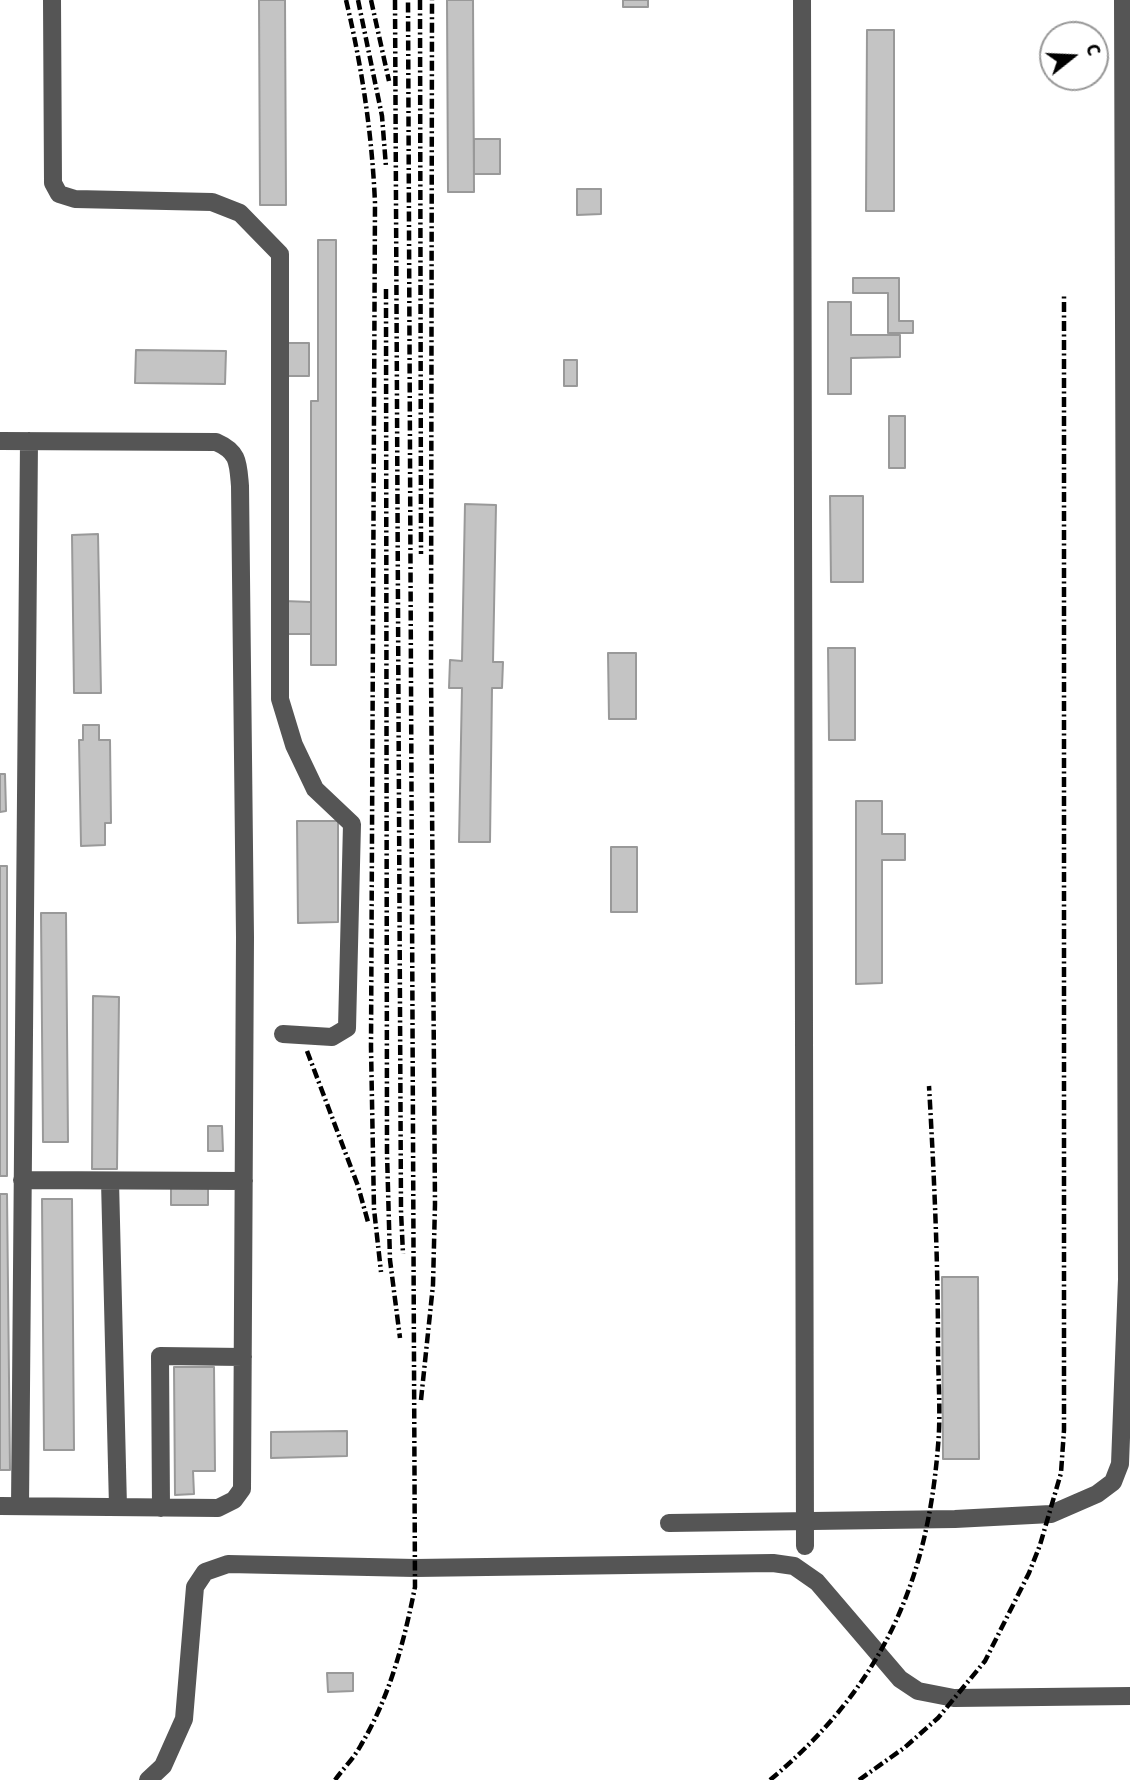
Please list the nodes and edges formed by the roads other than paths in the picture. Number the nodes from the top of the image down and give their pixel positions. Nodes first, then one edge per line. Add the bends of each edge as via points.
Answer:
1 (52, 0) edge
2 (802, 0) edge
3 (1122, 0) edge
4 (1126, 242) edge
5 (0, 441) edge
6 (29, 441) junction
7 (283, 1034) dead end
8 (22, 1180) junction
9 (110, 1181) junction
10 (244, 1181) junction
11 (243, 1357) junction
12 (0, 1506) edge
13 (20, 1506) junction
14 (118, 1507) junction
15 (161, 1508) junction
16 (804, 1522) junction
17 (669, 1523) dead end
18 (805, 1546) dead end
19 (1130, 1696) edge
20 (148, 1780) edge

1 - 7 street via 53,183 59,194 75,199 212,202 240,213 280,254 280,699 315,789 352,824 346,1028 332,1037
2 - 16 street
3 - 4 street
4 - 16 street via 1127,1279 1119,1464 1113,1482 1097,1494 1051,1514
5 - 6 street
6 - 8 street
6 - 10 street via 216,442 230,448 237,462 245,896
8 - 9 street
8 - 13 street
9 - 10 street
9 - 14 street
10 - 11 street
11 - 15 street via 242,1489 234,1500 218,1508
11 - 15 street via 160,1356
12 - 13 street
13 - 14 street
14 - 15 street
16 - 17 street
16 - 18 street
19 - 20 street via 954,1698 918,1691 900,1679 817,1582 794,1566 228,1564 205,1573 195,1587 184,1719 163,1766

